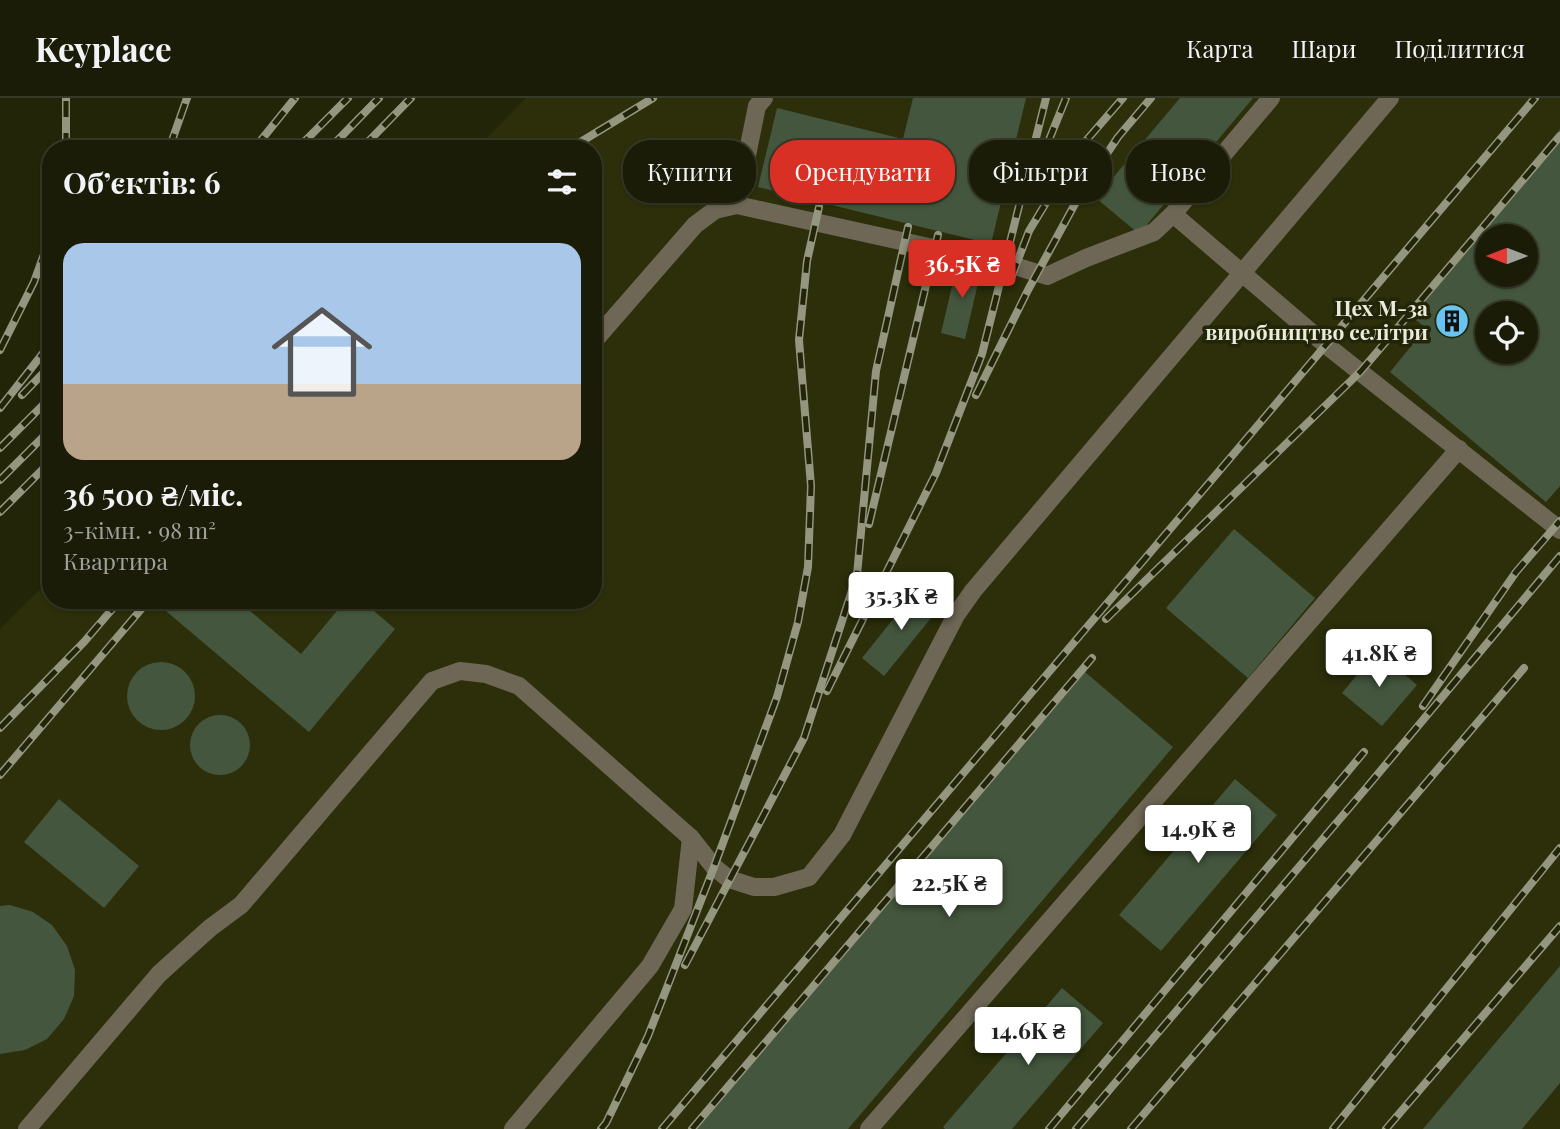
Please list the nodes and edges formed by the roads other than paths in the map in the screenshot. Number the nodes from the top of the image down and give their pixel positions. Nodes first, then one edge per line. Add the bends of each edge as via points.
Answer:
1 (764, 98) edge
2 (1271, 98) edge
3 (1390, 98) edge
4 (737, 205) junction
5 (1173, 214) junction
6 (1241, 273) junction
7 (602, 332) edge
8 (1459, 449) junction
9 (1560, 530) edge
10 (691, 838) junction
11 (27, 1129) edge
12 (513, 1129) edge
13 (869, 1129) edge

1 - 4 lane via 757,106
2 - 5 lane
3 - 6 lane
4 - 5 lane via 1047,276 1154,232
4 - 7 lane via 715,210 695,225
5 - 6 lane
6 - 8 lane
6 - 10 lane via 973,591 956,615 842,835 809,877 774,887 754,887 729,879 713,867
8 - 9 lane
8 - 13 lane
10 - 11 lane via 519,685 460,671 432,681 241,905 159,974
10 - 12 lane via 683,909 650,966

